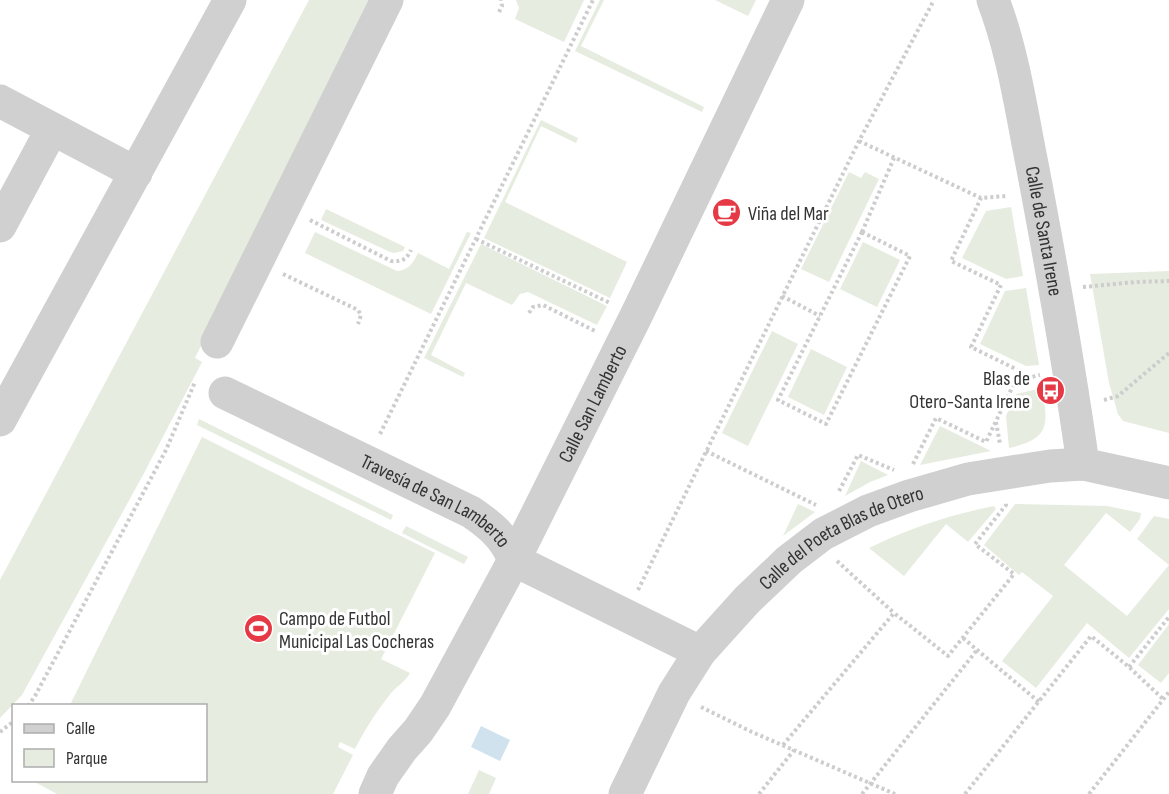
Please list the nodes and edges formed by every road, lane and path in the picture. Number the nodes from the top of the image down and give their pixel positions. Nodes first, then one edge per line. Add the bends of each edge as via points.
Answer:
1 (230, 0) edge
2 (387, 0) edge
3 (501, 0) edge
4 (593, 0) edge
5 (788, 0) edge
6 (934, 0) edge
7 (993, 0) edge
8 (499, 12) dead end
9 (0, 101) edge
10 (52, 129) junction
11 (859, 141) junction
12 (894, 158) junction
13 (136, 173) junction
14 (1038, 194) junction
15 (981, 198) junction
16 (285, 207) junction
17 (0, 226) edge
18 (862, 232) junction
19 (476, 238) junction
20 (411, 250) dead end
21 (258, 262) junction
22 (1169, 281) edge
23 (1055, 289) junction
24 (782, 296) junction
25 (607, 313) dead end
26 (529, 314) dead end
27 (820, 316) junction
28 (358, 324) dead end
29 (607, 334) junction
30 (218, 342) joint
31 (1169, 353) edge
32 (225, 393) dead end
33 (1075, 408) junction
34 (0, 420) edge
35 (380, 435) dead end
36 (706, 451) junction
37 (1083, 464) junction
38 (912, 466) dead end
39 (898, 471) dead end
40 (1169, 483) edge
41 (839, 492) dead end
42 (996, 501) dead end
43 (819, 506) dead end
44 (844, 554) dead end
45 (514, 560) junction
46 (894, 613) junction
47 (626, 615) junction
48 (1169, 617) edge
49 (963, 638) junction
50 (978, 650) junction
51 (700, 652) junction
52 (1129, 666) junction
53 (1169, 692) edge
54 (674, 693) junction
55 (1163, 699) junction
56 (1039, 702) junction
57 (29, 704) edge
58 (12, 723) edge
59 (0, 732) edge
60 (783, 745) junction
61 (794, 750) junction
62 (872, 783) junction
63 (375, 794) edge
64 (626, 794) edge
65 (759, 794) edge
66 (862, 794) edge
67 (895, 794) edge
68 (965, 794) edge
69 (1089, 794) edge

1 - 13 street
2 - 16 street
3 - 8 path
4 - 19 path
5 - 29 street, Calle San Lamberto
6 - 11 path
7 - 14 street, Calle de Santa Irene
9 - 10 street
10 - 13 street
10 - 17 street
11 - 12 path
11 - 24 path
12 - 15 path
12 - 18 path
13 - 34 street
14 - 15 path
14 - 23 street, Calle de Santa Irene
15 - 38 path via 951,261 1001,285 971,347 1020,371 986,442 936,418
16 - 20 path via 392,261 406,258
16 - 21 street
18 - 27 path
18 - 27 path via 910,256 826,424 778,400
19 - 25 path via 612,303
19 - 35 path
21 - 28 path via 358,310
21 - 30 street
22 - 23 path
23 - 33 street, Calle de Santa Irene
24 - 27 path
24 - 36 path
26 - 29 path via 533,307 543,305
29 - 45 street, Calle San Lamberto
30 - 57 path via 181,411 166,450
31 - 33 path via 1118,396
32 - 45 street, Travesía de San Lamberto via 471,512 503,538
33 - 37 street, Calle de Santa Irene
36 - 43 path
36 - 47 path
37 - 40 street, Calle del Poeta Blas de Otero
37 - 51 street, Calle del Poeta Blas de Otero via 968,479 868,511 824,534 789,560
39 - 41 path via 858,455
42 - 49 path via 1005,499 1006,505 975,544 1014,574
44 - 46 path via 834,559
45 - 47 street, Travesía de San Lamberto
45 - 63 street, Calle San Lamberto via 435,706 383,776
46 - 49 path via 948,656
46 - 60 path
47 - 51 street, Travesía de San Lamberto
48 - 52 path
49 - 50 path
50 - 56 path
50 - 62 path
51 - 54 street, Calle del Poeta Blas de Otero
52 - 55 path
52 - 56 path via 1091,636
53 - 55 path
54 - 60 path
54 - 64 street, Calle del Poeta Blas de Otero
55 - 69 path
56 - 68 path
58 - 59 path
60 - 61 path
61 - 62 path
61 - 65 path
62 - 66 path
62 - 67 path

